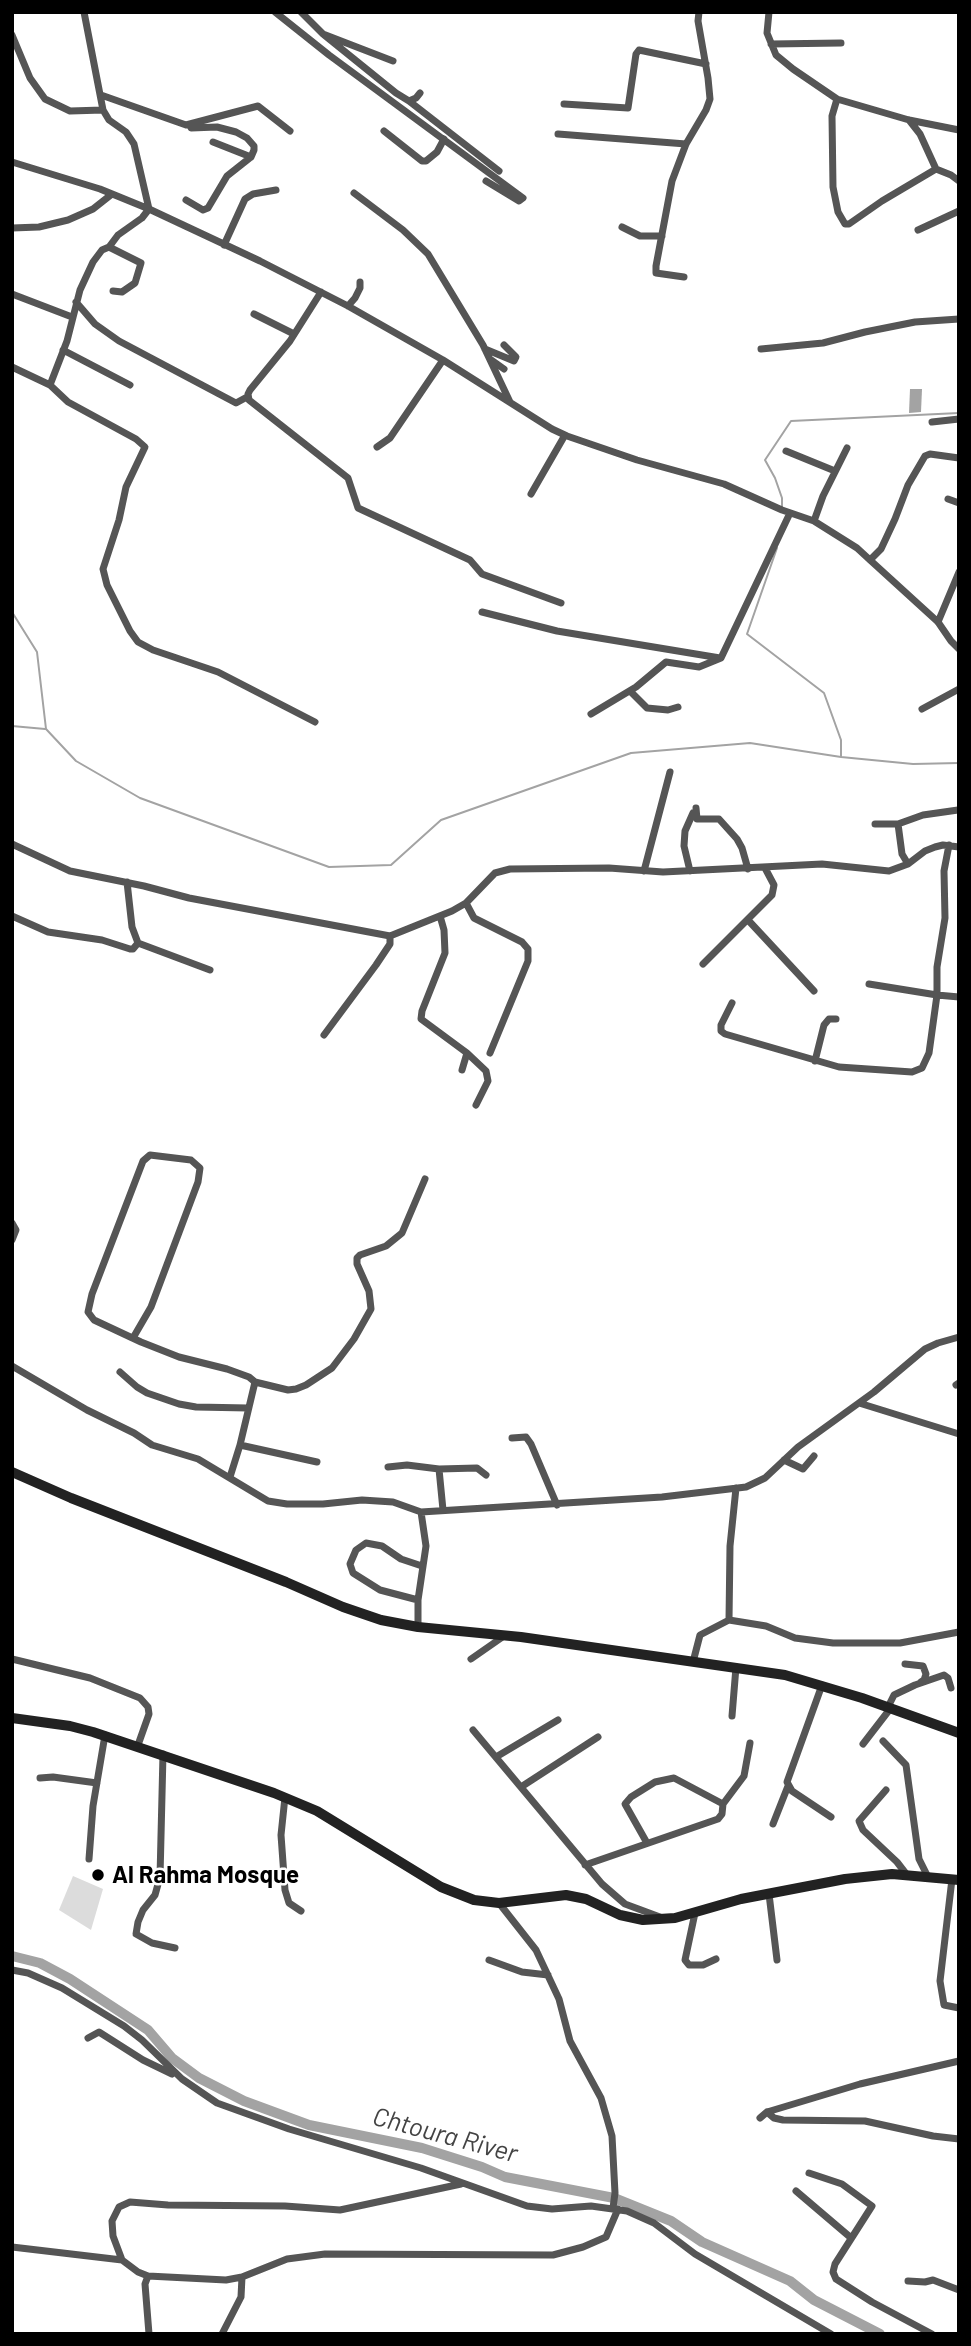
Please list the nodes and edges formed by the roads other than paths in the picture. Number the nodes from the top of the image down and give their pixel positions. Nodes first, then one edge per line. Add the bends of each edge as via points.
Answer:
1 (84, 12) edge
2 (275, 12) edge
3 (301, 12) edge
4 (699, 12) edge
5 (769, 12) edge
6 (323, 34) junction
7 (12, 35) edge
8 (841, 43) dead end
9 (771, 44) junction
10 (393, 61) dead end
11 (706, 64) junction
12 (420, 93) dead end
13 (101, 95) junction
14 (837, 99) junction
15 (409, 100) junction
16 (564, 104) dead end
17 (103, 110) junction
18 (909, 120) junction
19 (190, 124) junction
20 (959, 130) edge
21 (290, 131) dead end
22 (384, 131) dead end
23 (558, 134) dead end
24 (444, 139) junction
25 (213, 142) dead end
26 (686, 144) junction
27 (251, 157) junction
28 (12, 162) edge
29 (936, 169) junction
30 (499, 171) dead end
31 (486, 181) dead end
32 (959, 181) edge
33 (276, 190) dead end
34 (354, 193) dead end
35 (112, 194) junction
36 (186, 200) dead end
37 (149, 209) junction
38 (959, 211) edge
39 (622, 227) dead end
40 (12, 228) edge
41 (918, 230) dead end
42 (662, 236) junction
43 (225, 245) junction
44 (108, 247) junction
45 (684, 277) dead end
46 (360, 282) dead end
47 (113, 292) dead end
48 (321, 292) junction
49 (12, 294) edge
50 (76, 302) junction
51 (348, 306) junction
52 (254, 314) dead end
53 (72, 317) junction
54 (959, 318) edge
55 (294, 334) junction
56 (504, 345) dead end
57 (485, 349) junction
58 (761, 349) dead end
59 (63, 350) junction
60 (489, 358) junction
61 (443, 360) junction
62 (12, 367) edge
63 (504, 369) dead end
64 (50, 385) junction
65 (130, 385) dead end
66 (247, 397) junction
67 (510, 403) junction
68 (959, 419) edge
69 (932, 422) dead end
70 (565, 435) junction
71 (377, 447) dead end
72 (847, 448) dead end
73 (786, 451) dead end
74 (959, 458) edge
75 (835, 471) junction
76 (531, 495) dead end
77 (948, 499) dead end
78 (959, 503) edge
79 (789, 512) junction
80 (814, 521) junction
81 (870, 560) junction
82 (959, 572) edge
83 (561, 603) dead end
84 (482, 612) dead end
85 (938, 622) junction
86 (959, 649) edge
87 (721, 658) junction
88 (959, 689) edge
89 (630, 691) junction
90 (678, 708) dead end
91 (922, 709) dead end
92 (591, 714) dead end
93 (315, 722) dead end
94 (670, 772) dead end
95 (958, 810) edge
96 (875, 824) dead end
97 (898, 824) junction
98 (12, 844) edge
99 (949, 845) junction
100 (959, 847) edge
101 (908, 864) junction
102 (765, 868) junction
103 (748, 869) junction
104 (644, 871) junction
105 (690, 871) junction
106 (127, 882) junction
107 (466, 903) junction
108 (12, 916) edge
109 (440, 916) junction
110 (748, 919) junction
111 (390, 936) junction
112 (138, 943) junction
113 (703, 964) dead end
114 (210, 970) dead end
115 (869, 984) dead end
116 (814, 991) dead end
117 (937, 995) junction
118 (959, 997) edge
119 (732, 1003) dead end
120 (836, 1018) dead end
121 (324, 1035) dead end
122 (467, 1053) junction
123 (490, 1053) dead end
124 (815, 1061) junction
125 (462, 1070) dead end
126 (476, 1105) dead end
127 (425, 1179) dead end
128 (12, 1223) edge
129 (12, 1240) edge
130 (959, 1337) edge
131 (133, 1338) junction
132 (12, 1366) edge
133 (120, 1372) dead end
134 (255, 1382) junction
135 (859, 1403) junction
136 (248, 1408) junction
137 (959, 1434) edge
138 (512, 1438) dead end
139 (240, 1445) junction
140 (814, 1456) dead end
141 (784, 1460) junction
142 (317, 1462) dead end
143 (388, 1467) dead end
144 (439, 1469) junction
145 (12, 1472) edge
146 (486, 1475) dead end
147 (230, 1477) junction
148 (736, 1488) junction
149 (557, 1505) junction
150 (443, 1510) junction
151 (421, 1511) junction
152 (422, 1566) junction
153 (418, 1600) junction
154 (729, 1620) junction
155 (418, 1626) junction
156 (959, 1632) edge
157 (504, 1636) junction
158 (12, 1659) edge
159 (471, 1659) dead end
160 (693, 1662) junction
161 (905, 1664) dead end
162 (736, 1667) junction
163 (822, 1685) junction
164 (915, 1685) junction
165 (951, 1688) dead end
166 (890, 1709) junction
167 (732, 1716) dead end
168 (12, 1718) edge
169 (558, 1720) dead end
170 (473, 1730) dead end
171 (959, 1732) edge
172 (105, 1735) junction
173 (598, 1737) dead end
174 (883, 1741) dead end
175 (750, 1743) dead end
176 (863, 1744) dead end
177 (138, 1745) junction
178 (163, 1754) junction
179 (496, 1757) junction
180 (40, 1778) dead end
181 (97, 1783) junction
182 (788, 1786) junction
183 (521, 1787) junction
184 (886, 1790) dead end
185 (285, 1797) junction
186 (723, 1804) junction
187 (831, 1817) dead end
188 (773, 1824) dead end
189 (647, 1843) junction
190 (89, 1859) dead end
191 (585, 1865) junction
192 (907, 1875) junction
193 (928, 1878) junction
194 (955, 1879) edge
195 (769, 1894) junction
196 (499, 1903) junction
197 (301, 1911) dead end
198 (695, 1913) junction
199 (664, 1919) junction
200 (175, 1948) dead end
201 (716, 1959) dead end
202 (489, 1960) dead end
203 (777, 1960) dead end
204 (12, 1970) edge
205 (548, 1975) junction
206 (959, 2008) edge
207 (88, 2038) dead end
208 (959, 2061) edge
209 (182, 2079) junction
210 (766, 2112) junction
211 (760, 2118) dead end
212 (959, 2139) edge
213 (809, 2173) dead end
214 (461, 2184) junction
215 (796, 2191) dead end
216 (615, 2202) junction
217 (850, 2237) junction
218 (12, 2247) edge
219 (121, 2260) junction
220 (135, 2270) junction
221 (148, 2276) junction
222 (243, 2277) junction
223 (908, 2281) dead end
224 (145, 2284) junction
225 (959, 2290) edge
226 (149, 2334) edge
227 (222, 2334) edge
228 (831, 2334) edge
229 (932, 2334) edge

1 - 13 street
2 - 24 street
3 - 6 street
4 - 11 street
5 - 9 street
6 - 10 street
6 - 15 street
7 - 17 street via 30,78 45,99 70,111
8 - 9 street
9 - 14 street via 779,57
11 - 16 street via 639,50 628,108
11 - 26 street via 710,99
12 - 15 street
13 - 17 street
13 - 19 street
14 - 18 street
14 - 29 street via 832,116 833,187 845,224
15 - 30 street
17 - 37 street via 134,144
18 - 20 street
18 - 29 street
19 - 21 street via 258,106
19 - 27 street via 191,128 236,132 254,146
22 - 24 street via 422,161 437,152
23 - 26 street
24 - 31 street via 523,198 519,201
25 - 27 street
26 - 42 street via 672,181
27 - 36 street via 227,176 208,208 203,210
28 - 35 street
29 - 32 street
33 - 43 street via 245,200
34 - 57 street via 429,254
35 - 37 street
35 - 40 street via 68,220
37 - 43 street
37 - 44 street
38 - 41 street
39 - 42 street via 640,236
42 - 45 street via 656,273
43 - 48 street
44 - 47 street via 141,263 135,283
44 - 50 street via 93,262
46 - 51 street
48 - 51 street
48 - 55 street
49 - 53 street
50 - 53 street
50 - 66 street via 95,324 119,341 236,403
51 - 61 street
52 - 55 street
53 - 59 street
54 - 58 street via 824,343
55 - 66 street
56 - 57 street via 516,357 514,361
57 - 60 street
59 - 64 street
59 - 65 street
60 - 63 street
60 - 67 street
61 - 67 street
61 - 71 street via 390,438
62 - 64 street
64 - 93 street via 68,402 145,447 126,487 103,569 134,637 145,646 233,678
66 - 83 street via 348,478 358,508 470,560 482,574
67 - 70 street
68 - 69 street
70 - 76 street
70 - 79 street via 724,484
72 - 75 street
73 - 75 street
74 - 81 street via 925,456 881,549
75 - 80 street
77 - 78 street
79 - 80 street
79 - 87 street
80 - 81 street
81 - 85 street
82 - 85 street
84 - 87 street via 556,631
85 - 86 street
87 - 89 street via 695,667 666,662
88 - 91 street
89 - 90 street via 647,708
89 - 92 street
94 - 104 street
95 - 97 street
96 - 97 street
97 - 101 street
98 - 106 street via 70,871
99 - 100 street
99 - 101 street via 925,851
99 - 117 street
101 - 102 street via 889,871 822,864
102 - 103 street
102 - 110 street via 775,890
103 - 105 street
103 - 105 street via 737,839 719,819 696,819 694,810 684,846
104 - 105 street
104 - 107 street via 509,869 495,873
106 - 111 street
106 - 112 street
107 - 109 street
107 - 123 street via 474,918 528,949 528,961
108 - 112 street via 47,932 130,949
109 - 111 street
109 - 122 street via 445,953 421,1019
110 - 113 street
110 - 116 street
111 - 121 street via 390,944
112 - 114 street
115 - 117 street
117 - 118 street
117 - 124 street via 929,1053 922,1068 875,1071
119 - 124 street via 721,1025 725,1034
120 - 124 street via 824,1025
122 - 125 street
122 - 126 street via 488,1075
127 - 134 street via 402,1233 386,1246 357,1258 371,1309 332,1368 306,1385 288,1390
128 - 129 street via 16,1233
130 - 135 street via 925,1349
131 - 131 street via 89,1317 88,1306 143,1161 150,1155 191,1160 200,1168 198,1182 151,1307
131 - 134 street
132 - 147 street via 152,1445 198,1459
133 - 136 street via 137,1387 170,1402
134 - 136 street
135 - 137 street
135 - 141 street
136 - 139 street
138 - 149 street via 526,1437 531,1444
139 - 142 street
139 - 147 street
140 - 141 street via 803,1469
141 - 148 street via 756,1484
143 - 144 street
144 - 146 street via 477,1468
144 - 150 street
145 - 155 street via 343,1607
147 - 151 street via 275,1503 362,1500 393,1502
148 - 149 street
148 - 154 street
149 - 150 street
150 - 151 street
151 - 152 street via 426,1546
152 - 153 street
152 - 153 street via 366,1543 356,1550 350,1564 353,1573 380,1590
153 - 155 street
154 - 156 street via 833,1643 900,1643
154 - 160 street via 700,1635
155 - 157 street
157 - 159 street
157 - 160 street
158 - 177 street via 90,1678 140,1698 149,1714
160 - 162 street
161 - 164 street via 923,1665 925,1680
162 - 163 street
162 - 167 street
163 - 166 street
163 - 182 street via 788,1775
164 - 165 street via 944,1675
164 - 166 street via 894,1695
166 - 171 street
166 - 176 street
168 - 172 street
169 - 179 street
170 - 179 street
172 - 177 street
172 - 181 street
173 - 183 street
174 - 193 street via 906,1765 919,1859
175 - 186 street via 744,1776
177 - 178 street
178 - 185 street
178 - 200 street via 160,1877 136,1934
179 - 183 street
180 - 181 street
181 - 190 street
182 - 187 street
182 - 188 street
183 - 191 street
184 - 192 street via 859,1821
185 - 196 street via 329,1817 441,1887 474,1900
185 - 197 street via 281,1835 285,1890 289,1903
186 - 189 street via 718,1819
186 - 189 street via 674,1778 655,1783 625,1804
189 - 191 street
191 - 199 street via 625,1904
192 - 193 street
192 - 195 street via 845,1879
193 - 194 street
194 - 206 street via 941,1988 944,2005
195 - 198 street
195 - 203 street
196 - 199 street via 566,1895 620,1915
196 - 205 street via 536,1950
198 - 199 street
198 - 201 street via 685,1960 689,1965 703,1965
202 - 205 street
204 - 209 street via 62,1987 114,2020
205 - 216 street via 570,2040 611,2126
207 - 209 street via 99,2032
208 - 210 street
209 - 214 street via 210,2099 244,2113
210 - 211 street
210 - 212 street via 783,2120 865,2121
213 - 217 street via 842,2184 872,2206
214 - 216 street via 537,2208
214 - 219 street via 340,2210 130,2202 119,2207 112,2221
215 - 217 street
216 - 222 street via 606,2237 553,2255 325,2254 287,2259
216 - 228 street
217 - 229 street via 832,2272 835,2279
218 - 219 street
219 - 220 street
220 - 221 street
220 - 224 street
221 - 222 street via 216,2281
221 - 224 street
222 - 227 street via 242,2297
223 - 225 street via 933,2280
224 - 226 street

